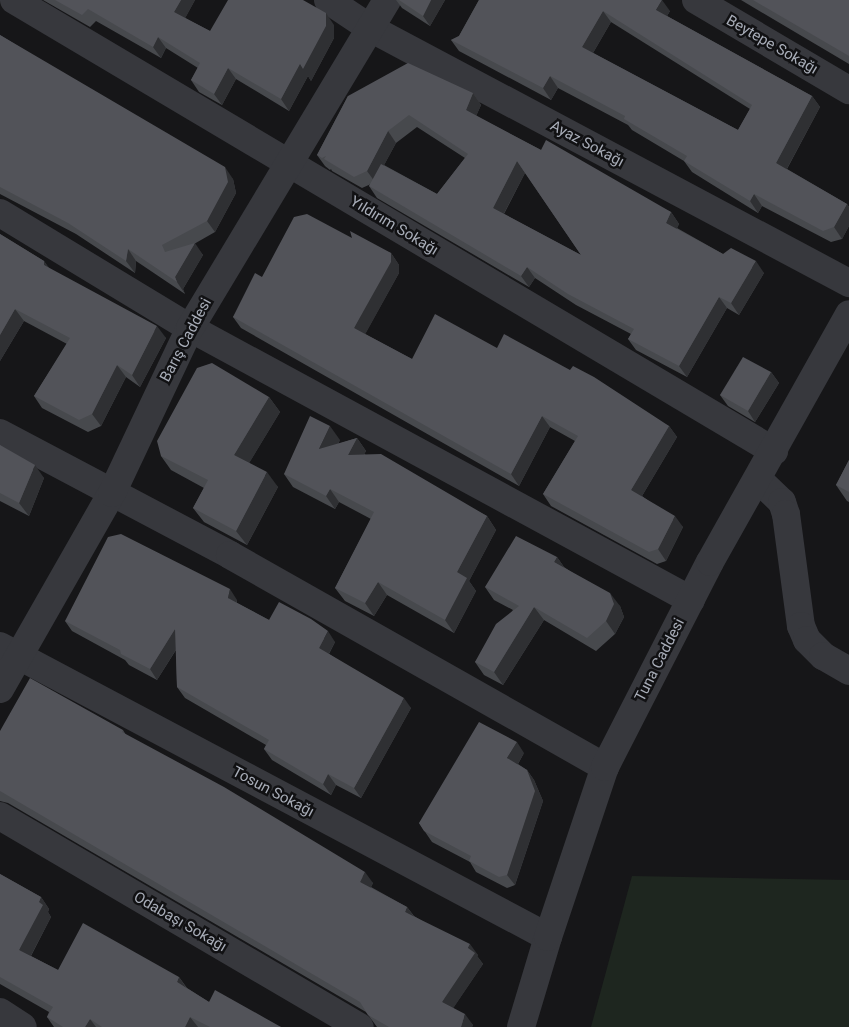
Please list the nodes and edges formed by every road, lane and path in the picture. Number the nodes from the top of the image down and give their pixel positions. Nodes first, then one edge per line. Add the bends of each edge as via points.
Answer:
1 (14, 0) edge
2 (328, 0) edge
3 (387, 0) edge
4 (696, 0) edge
5 (370, 28) junction
6 (849, 90) edge
7 (290, 164) junction
8 (0, 213) edge
9 (849, 283) edge
10 (849, 314) edge
11 (190, 328) junction
12 (0, 433) edge
13 (774, 451) junction
14 (758, 479) junction
15 (112, 492) junction
16 (691, 600) junction
17 (10, 652) edge
18 (849, 671) edge
19 (0, 688) edge
20 (605, 767) junction
21 (0, 816) edge
22 (548, 938) junction
23 (0, 1012) edge
24 (23, 1027) edge
25 (360, 1027) edge
26 (521, 1027) edge

1 - 7 street, Yıldırım Sokağı
2 - 5 street, Ayaz Sokağı
3 - 5 street, Barış Caddesi
4 - 6 street, Beytepe Sokağı
5 - 7 street, Barış Caddesi
5 - 9 street, Ayaz Sokağı
7 - 11 street, Barış Caddesi
7 - 13 street, Yıldırım Sokağı
8 - 11 street
10 - 13 street, Tuna Caddesi
11 - 15 street, Barış Caddesi
11 - 16 street
12 - 15 street
13 - 14 street, Tuna Caddesi
14 - 16 street, Tuna Caddesi
14 - 18 street via 782,502 786,514 801,626 807,640 823,656
15 - 17 street, Barış Caddesi
15 - 20 street
16 - 20 street, Tuna Caddesi
17 - 19 street, Barış Caddesi
17 - 22 street, Tosun Sokağı
20 - 22 street, Tuna Caddesi
21 - 25 street, Odabaşı Sokağı
22 - 26 street, Tuna Caddesi
23 - 24 street

